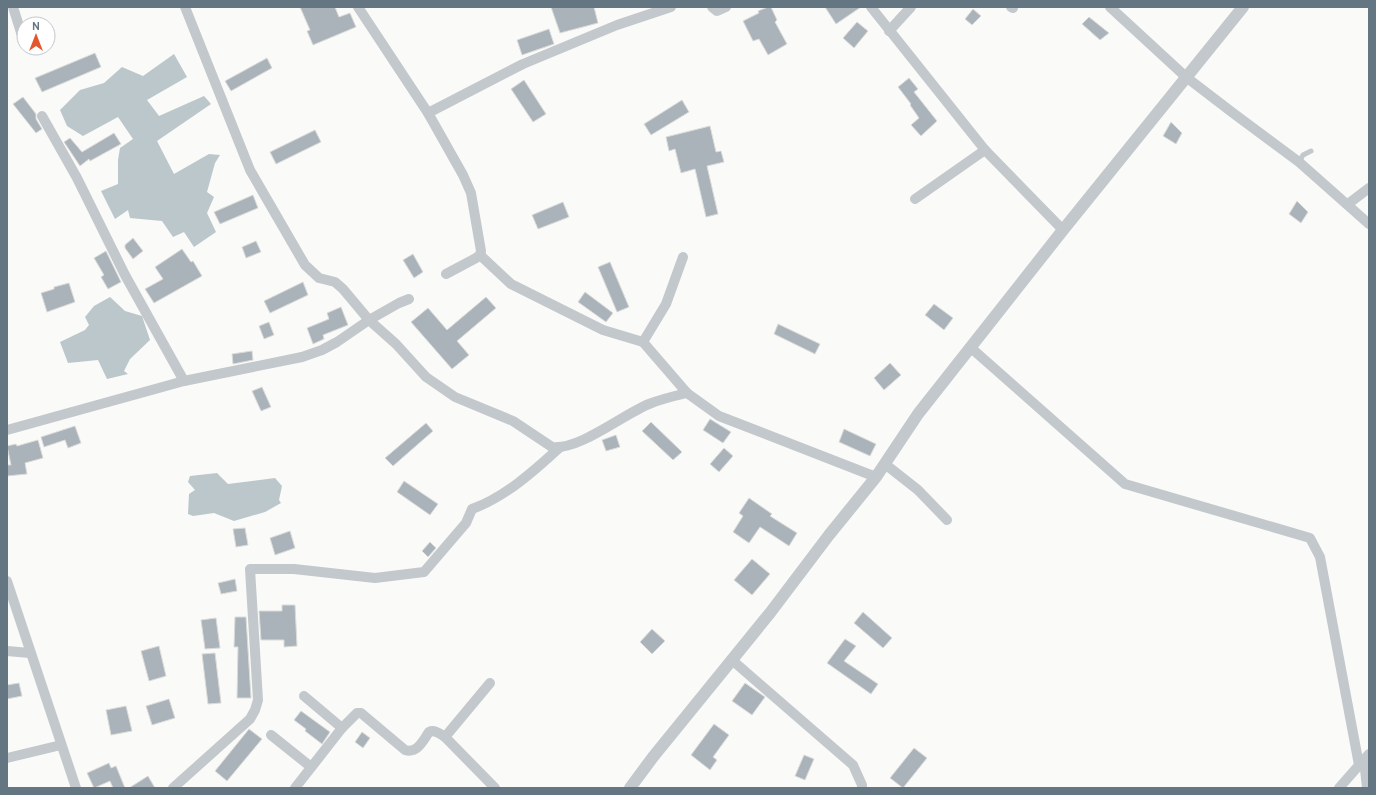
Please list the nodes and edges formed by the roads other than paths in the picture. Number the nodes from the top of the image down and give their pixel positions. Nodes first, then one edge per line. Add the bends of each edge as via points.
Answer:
1 (184, 7) edge
2 (358, 7) edge
3 (671, 7) edge
4 (712, 7) edge
5 (726, 7) edge
6 (871, 7) edge
7 (911, 7) edge
8 (1110, 7) edge
9 (1243, 7) edge
10 (889, 31) junction
11 (1186, 76) junction
12 (428, 113) junction
13 (42, 116) dead end
14 (985, 150) junction
15 (1311, 151) dead end
16 (1299, 162) junction
17 (1369, 188) edge
18 (915, 199) dead end
19 (1348, 204) junction
20 (1369, 224) edge
21 (1063, 230) junction
22 (480, 255) junction
23 (683, 257) dead end
24 (446, 274) dead end
25 (409, 299) dead end
26 (369, 320) junction
27 (643, 342) junction
28 (970, 347) junction
29 (184, 381) junction
30 (687, 393) junction
31 (7, 430) edge
32 (559, 448) junction
33 (885, 464) junction
34 (876, 477) junction
35 (947, 520) dead end
36 (7, 581) edge
37 (7, 651) edge
38 (30, 653) junction
39 (732, 660) junction
40 (490, 684) dead end
41 (304, 696) dead end
42 (342, 728) junction
43 (271, 735) dead end
44 (445, 738) junction
45 (61, 744) junction
46 (7, 758) edge
47 (1364, 760) edge
48 (311, 767) junction
49 (76, 788) edge
50 (173, 788) edge
51 (295, 788) edge
52 (495, 788) edge
53 (630, 788) edge
54 (862, 788) edge
55 (1338, 788) edge
56 (1367, 788) edge

1 - 26 street via 250,170 305,266 319,278 335,282
2 - 12 street
3 - 12 street via 617,25 523,64
4 - 5 street via 717,11
6 - 10 street
7 - 10 street
8 - 11 street
9 - 11 street
10 - 14 street
11 - 16 street
11 - 21 street
12 - 22 street via 468,184 476,216
13 - 29 street
14 - 18 street
14 - 21 street
15 - 16 lane via 1303,155
16 - 19 street
17 - 19 street
19 - 20 street
21 - 28 street
22 - 24 street
22 - 27 street via 511,284 603,330
23 - 27 street via 666,304
25 - 26 street
26 - 29 street via 322,350
26 - 32 street via 396,344 426,378 454,397 513,421 552,447
27 - 30 street
28 - 33 street via 918,414
28 - 47 street via 1125,484 1310,538 1320,557
29 - 31 street
30 - 32 street via 648,404 603,430
30 - 34 street via 719,416
32 - 50 street via 501,495 472,509 466,523 424,572 375,578 294,569 250,570 258,700 255,710 246,722
33 - 34 street
33 - 35 street via 918,490
34 - 39 street
36 - 38 street
37 - 38 street
38 - 45 street
39 - 53 street
39 - 54 street via 853,766
40 - 44 street
41 - 42 street
42 - 44 street via 356,713 360,713 409,752 416,750 431,731 436,731
42 - 48 street
43 - 48 street
44 - 52 street
45 - 46 street
45 - 49 street
47 - 55 street
47 - 56 street
48 - 51 street

